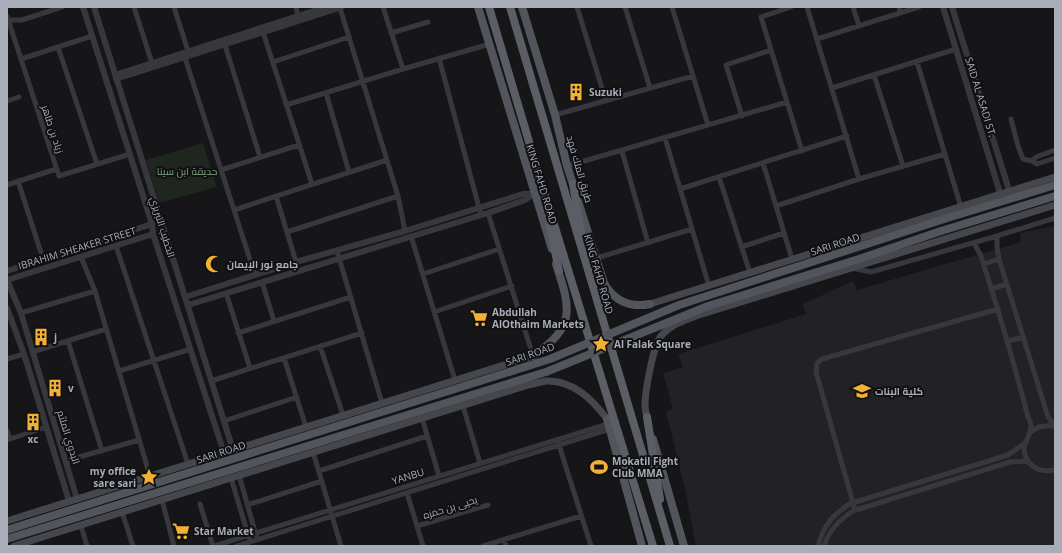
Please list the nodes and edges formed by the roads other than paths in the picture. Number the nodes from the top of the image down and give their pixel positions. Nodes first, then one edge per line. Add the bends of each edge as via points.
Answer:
1 (62, 7) edge
2 (83, 7) edge
3 (94, 7) edge
4 (134, 7) edge
5 (174, 7) edge
6 (296, 7) edge
7 (326, 7) edge
8 (341, 7) edge
9 (383, 7) edge
10 (478, 7) edge
11 (489, 7) edge
12 (510, 7) edge
13 (522, 7) edge
14 (577, 7) edge
15 (626, 7) edge
16 (672, 7) edge
17 (791, 7) edge
18 (807, 7) edge
19 (853, 7) edge
20 (899, 7) edge
21 (919, 7) edge
22 (943, 7) edge
23 (952, 7) edge
24 (48, 9) edge
25 (901, 13) junction
26 (298, 16) junction
27 (7, 18) edge
28 (428, 22) dead end
29 (859, 26) junction
30 (263, 32) junction
31 (391, 33) junction
32 (92, 36) junction
33 (349, 37) junction
34 (817, 39) junction
35 (490, 44) junction
36 (225, 45) junction
37 (58, 47) junction
38 (956, 49) junction
39 (771, 50) junction
40 (188, 51) junction
41 (185, 58) junction
42 (439, 58) junction
43 (21, 59) junction
44 (273, 62) junction
45 (917, 62) junction
46 (152, 63) junction
47 (403, 69) junction
48 (874, 75) junction
49 (693, 76) junction
50 (116, 77) junction
51 (362, 82) junction
52 (650, 88) junction
53 (832, 88) junction
54 (326, 93) junction
55 (19, 97) dead end
56 (7, 101) edge
57 (606, 101) junction
58 (787, 102) junction
59 (286, 105) junction
60 (520, 114) junction
61 (555, 116) junction
62 (742, 116) junction
63 (1010, 119) dead end
64 (708, 125) junction
65 (847, 136) junction
66 (665, 138) junction
67 (299, 145) junction
68 (1055, 150) edge
69 (622, 151) junction
70 (802, 151) junction
71 (130, 154) junction
72 (945, 154) junction
73 (260, 157) junction
74 (1055, 158) edge
75 (387, 160) junction
76 (1032, 161) junction
77 (763, 163) junction
78 (97, 164) junction
79 (567, 166) junction
80 (903, 166) junction
81 (56, 169) junction
82 (221, 170) junction
83 (349, 172) junction
84 (718, 177) junction
85 (1055, 178) edge
86 (859, 179) junction
87 (1006, 180) junction
88 (18, 181) junction
89 (541, 182) junction
90 (997, 183) junction
91 (312, 184) junction
92 (573, 184) junction
93 (7, 185) edge
94 (1055, 185) edge
95 (680, 189) junction
96 (1009, 190) junction
97 (534, 194) junction
98 (1000, 194) junction
99 (276, 196) junction
100 (398, 196) junction
101 (1055, 196) edge
102 (1055, 205) edge
103 (776, 206) junction
104 (480, 207) junction
105 (961, 207) junction
106 (234, 210) junction
107 (488, 213) junction
108 (481, 215) junction
109 (1055, 218) edge
110 (944, 219) junction
111 (152, 224) junction
112 (692, 229) junction
113 (405, 231) junction
114 (287, 232) junction
115 (784, 233) junction
116 (153, 234) junction
117 (412, 236) junction
118 (997, 236) junction
119 (648, 243) junction
120 (974, 243) junction
121 (116, 246) junction
122 (741, 247) junction
123 (499, 249) junction
124 (337, 250) junction
125 (81, 256) junction
126 (597, 258) junction
127 (43, 259) junction
128 (340, 259) junction
129 (999, 259) junction
130 (792, 260) junction
131 (296, 262) junction
132 (984, 264) junction
133 (852, 268) junction
134 (588, 270) junction
135 (7, 271) edge
136 (559, 271) junction
137 (750, 273) junction
138 (423, 274) junction
139 (255, 275) junction
140 (7, 280) edge
141 (262, 282) junction
142 (1007, 284) junction
143 (512, 286) junction
144 (709, 286) junction
145 (991, 289) junction
146 (95, 291) junction
147 (226, 293) junction
148 (185, 297) junction
149 (351, 297) junction
150 (650, 304) joint
151 (188, 305) junction
152 (7, 308) edge
153 (998, 309) junction
154 (434, 312) junction
155 (21, 313) junction
156 (274, 321) junction
157 (106, 329) junction
158 (238, 332) junction
159 (362, 333) junction
160 (1024, 337) junction
161 (68, 340) junction
162 (1008, 341) junction
163 (320, 346) junction
164 (191, 349) junction
165 (32, 352) junction
166 (24, 354) junction
167 (533, 356) junction
168 (284, 358) junction
169 (7, 359) edge
170 (154, 361) junction
171 (250, 368) junction
172 (119, 371) junction
173 (455, 380) junction
174 (41, 381) junction
175 (211, 381) junction
176 (33, 384) junction
177 (297, 397) junction
178 (382, 403) junction
179 (463, 406) junction
180 (343, 415) junction
181 (647, 417) junction
182 (422, 418) junction
183 (224, 421) junction
184 (608, 424) junction
185 (1055, 426) edge
186 (306, 427) junction
187 (46, 428) junction
188 (7, 430) edge
189 (1029, 434) junction
190 (427, 436) junction
191 (8, 440) edge
192 (139, 440) junction
193 (558, 442) junction
194 (1025, 443) junction
195 (233, 450) junction
196 (102, 451) junction
197 (313, 452) junction
198 (224, 453) junction
199 (65, 461) junction
200 (1028, 461) junction
201 (480, 463) junction
202 (188, 464) junction
203 (1055, 470) edge
204 (319, 471) junction
205 (150, 476) junction
206 (439, 476) junction
207 (942, 476) junction
208 (235, 477) junction
209 (322, 481) junction
210 (945, 483) junction
211 (407, 493) junction
212 (77, 499) junction
213 (162, 500) junction
214 (69, 501) junction
215 (853, 503) junction
216 (200, 504) dead end
217 (247, 505) junction
218 (488, 505) dead end
219 (330, 510) junction
220 (855, 510) junction
221 (122, 512) junction
222 (332, 516) junction
223 (581, 516) junction
224 (7, 521) edge
225 (81, 526) junction
226 (417, 526) junction
227 (7, 530) edge
228 (665, 531) junction
229 (256, 533) junction
230 (248, 535) junction
231 (7, 539) edge
232 (258, 539) junction
233 (504, 540) junction
234 (250, 542) junction
235 (14, 546) edge
236 (86, 546) edge
237 (133, 546) edge
238 (174, 546) edge
239 (213, 546) edge
240 (237, 546) edge
241 (341, 546) edge
242 (423, 546) edge
243 (482, 546) edge
244 (506, 546) edge
245 (591, 546) edge
246 (642, 546) edge
247 (653, 546) edge
248 (670, 546) edge
249 (684, 546) edge
250 (818, 546) edge
251 (824, 546) edge

1 - 24 street
2 - 32 street, الخطيب التبريزي
3 - 50 street, الخطيب التبريزي
4 - 46 street
5 - 40 street
6 - 26 street
7 - 26 street
8 - 30 street
8 - 33 street
9 - 31 street
10 - 35 main road, KING FAHD ROAD
10 - 60 main road, KING FAHD ROAD
11 - 60 highway, KING FAHD ROAD
12 - 134 highway, KING FAHD ROAD
13 - 61 main road, طريق الملك فهد
14 - 57 street
15 - 52 street
16 - 49 street
17 - 39 street via 761,16
18 - 34 street
19 - 29 street
20 - 25 street
21 - 25 street
22 - 38 street, SAID AL ASADI ST.
23 - 87 street, SAID AL ASADI ST.
24 - 27 street via 22,20
25 - 29 street
26 - 40 street
27 - 43 street, زياد بن طاهر
28 - 31 street
29 - 34 street
30 - 36 street
30 - 44 street
31 - 47 street
32 - 37 street
32 - 71 street, الخطيب التبريزي
33 - 44 street
33 - 51 street
34 - 53 street
35 - 42 street
35 - 97 main road, KING FAHD ROAD
36 - 41 street
36 - 73 street
37 - 43 street
37 - 78 street
38 - 45 street
38 - 90 street, SAID AL ASADI ST.
39 - 58 street
39 - 62 street via 726,65
40 - 46 street
41 - 50 street
41 - 82 street
42 - 47 street
42 - 104 street
43 - 81 street, زياد بن طاهر
44 - 59 street
45 - 48 street
45 - 72 street
46 - 50 street
47 - 51 street
48 - 53 street
48 - 80 street
49 - 52 street
49 - 64 street
50 - 148 street, الخطيب التبريزي
51 - 54 street
51 - 75 street
52 - 57 street
53 - 65 street
54 - 59 street
54 - 83 street
55 - 56 street
57 - 61 street
58 - 62 street
58 - 70 street
59 - 67 street
60 - 89 highway, KING FAHD ROAD
61 - 79 main road, طريق الملك فهد
62 - 64 street
63 - 76 street via 1023,159
64 - 66 street
65 - 70 street
65 - 86 street
66 - 69 street
66 - 95 street
67 - 73 street
67 - 91 street
68 - 76 street
69 - 79 street
69 - 119 street
70 - 77 street
71 - 78 street, زياد بن طاهر
71 - 111 street, الخطيب التبريزي
72 - 80 street
72 - 105 street
73 - 82 street
74 - 76 street via 1037,164
75 - 83 street
75 - 100 street
77 - 84 street
77 - 103 street
78 - 81 street, زياد بن طاهر via 59,176
79 - 92 main road, طريق الملك فهد
80 - 86 street
81 - 88 street
82 - 106 street
83 - 91 street
84 - 95 street
84 - 122 street
85 - 96 main road
85 - 110 main road
86 - 103 street
87 - 90 street
87 - 96 street, SAID AL ASADI ST.
88 - 93 street
88 - 127 street
89 - 136 highway
89 - 247 highway, KING FAHD ROAD
90 - 98 street, SAID AL ASADI ST.
91 - 99 street
92 - 126 main road, طريق الملك فهد
92 - 134 highway
94 - 110 main road, SARI ROAD
95 - 112 street
96 - 98 main road
97 - 104 street via 522,194
97 - 107 street via 525,200
97 - 136 main road, KING FAHD ROAD
98 - 105 main road
99 - 106 street
99 - 114 street
100 - 113 street
100 - 114 street
101 - 231 main road, SARI ROAD, bridge via 708,306 546,372
102 - 133 main road
103 - 115 street
104 - 108 street
104 - 113 street
105 - 130 main road
106 - 139 street
107 - 108 street
107 - 123 street
108 - 117 street
109 - 118 street
110 - 227 main road, SARI ROAD, bridge via 679,305 550,359
111 - 116 street, الخطيب التبريزي
111 - 127 street
112 - 119 street
112 - 144 street
113 - 124 street
114 - 131 street
115 - 122 street
115 - 130 street
116 - 121 street, IBRAHIM SHEAKER STREET
116 - 164 street, الخطيب التبريزي
117 - 128 street
117 - 138 street
118 - 120 street
118 - 129 street
119 - 126 street
120 - 132 street
120 - 133 street via 871,272
121 - 125 street, IBRAHIM SHEAKER STREET
121 - 170 street
122 - 137 street
123 - 138 street
123 - 143 street
124 - 128 street
124 - 131 street
125 - 140 street, IBRAHIM SHEAKER STREET
125 - 146 street
126 - 150 main road, طريق الملك فهد via 604,284 616,298 636,306
127 - 135 street
128 - 141 street
128 - 149 street
129 - 132 street
129 - 142 street
130 - 137 main road
131 - 139 street
132 - 145 street
133 - 181 main road via 674,325 661,336 655,350 646,393
134 - 228 highway, KING FAHD ROAD
136 - 167 main road, KING FAHD ROAD via 567,314 557,335
137 - 144 main road
138 - 154 street
139 - 148 street
140 - 155 street, البدوي الملثم
141 - 147 street
141 - 156 street
142 - 145 street
142 - 160 street
143 - 154 street
143 - 167 street
144 - 150 main road
145 - 153 street
146 - 155 street
146 - 157 street
147 - 151 street
147 - 158 street
148 - 151 street, الخطيب التبريزي
149 - 156 street
149 - 159 street
151 - 175 street, الخطيب التبريزي
152 - 166 street, البدوي الملثم
153 - 162 street
153 - 215 street via 817,363 816,372
154 - 173 street
155 - 165 street, البدوي الملثم
156 - 158 street
157 - 161 street
157 - 172 street
158 - 171 street
159 - 163 street
159 - 178 street
160 - 162 street
160 - 185 street via 1048,417
161 - 165 street
161 - 196 street
162 - 189 street via 1031,426
163 - 168 street
163 - 180 street
164 - 170 street
164 - 198 street, الخطيب التبريزي
165 - 174 street, البدوي الملثم
166 - 169 street
166 - 176 street, البدوي الملثم
167 - 173 main road
168 - 171 street
168 - 177 street
170 - 172 street
170 - 202 street
171 - 175 street
172 - 192 street
173 - 178 main road
174 - 176 street
174 - 199 street, البدوي الملثم
175 - 183 street, الخطيب التبريزي
176 - 187 street, البدوي الملثم
177 - 183 street
177 - 186 street
178 - 180 main road
179 - 182 main road
179 - 184 main road via 528,385 545,381 556,382 579,390 598,406
179 - 201 street
180 - 186 main road
181 - 228 highway
181 - 249 main road
182 - 190 street
182 - 197 main road
183 - 195 street, الخطيب التبريزي
184 - 193 street, YANBU
184 - 246 main road
185 - 189 street via 1040,426
186 - 195 main road
187 - 191 street
187 - 214 street, البدوي الملثم
188 - 191 street
189 - 194 street
190 - 204 street
190 - 206 street
192 - 196 street
192 - 205 street
193 - 201 street, YANBU
193 - 211 street, YANBU
193 - 223 street
194 - 200 street via 1024,452
194 - 207 street via 1008,456
195 - 198 main road
196 - 199 street
197 - 204 street
197 - 208 main road
198 - 202 main road
199 - 212 street, البدوي الملثم
200 - 203 street via 1036,468 1045,471
200 - 210 street via 1010,462
201 - 206 street, YANBU
202 - 205 main road
204 - 209 street
205 - 212 main road
206 - 219 street, YANBU
207 - 210 street
207 - 215 street
208 - 213 main road
208 - 217 street
208 - 230 street
209 - 217 street
209 - 219 street
210 - 220 street
211 - 222 street, YANBU
211 - 226 street
212 - 214 main road
213 - 221 main road
213 - 238 street
214 - 224 main road
215 - 220 street
215 - 250 street via 828,522
216 - 239 street
217 - 229 street
218 - 226 street, يحيى بن حمزه
219 - 222 street
219 - 229 street, YANBU
220 - 251 street via 834,525
221 - 225 main road
221 - 237 street
222 - 232 street, YANBU
222 - 241 street
223 - 233 street
223 - 245 street
225 - 235 main road
225 - 236 street
226 - 242 street
228 - 248 highway, KING FAHD ROAD
229 - 230 street, YANBU
229 - 232 street
230 - 234 street
230 - 239 street, YANBU
232 - 234 street, YANBU
233 - 243 street
233 - 244 street
234 - 240 street, YANBU

